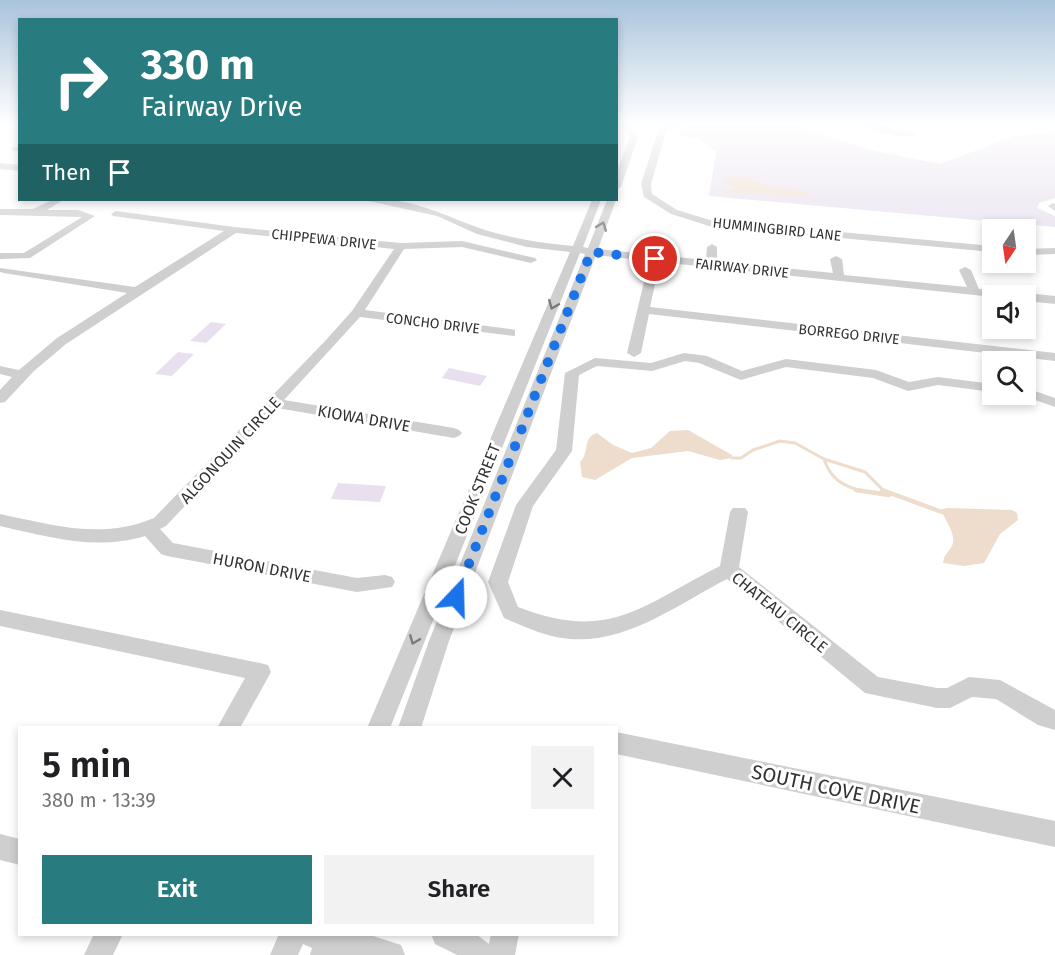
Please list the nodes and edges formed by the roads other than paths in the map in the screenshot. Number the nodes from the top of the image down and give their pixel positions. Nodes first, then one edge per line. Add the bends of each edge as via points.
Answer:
1 (651, 169) edge
2 (56, 201) edge
3 (378, 201) edge
4 (597, 201) edge
5 (611, 201) edge
6 (0, 212) edge
7 (33, 213) junction
8 (116, 214) dead end
9 (234, 230) junction
10 (400, 246) junction
11 (712, 247) dead end
12 (982, 248) edge
13 (583, 251) junction
14 (1055, 251) edge
15 (1036, 252) edge
16 (0, 256) edge
17 (655, 259) junction
18 (836, 259) dead end
19 (531, 260) dead end
20 (711, 265) junction
21 (4, 270) dead end
22 (964, 270) dead end
23 (839, 278) junction
24 (138, 291) junction
25 (974, 291) junction
26 (982, 292) edge
27 (1036, 298) edge
28 (1055, 300) edge
29 (643, 310) junction
30 (357, 313) junction
31 (510, 333) dead end
32 (634, 353) dead end
33 (1055, 357) edge
34 (0, 370) edge
35 (20, 374) junction
36 (982, 387) edge
37 (1036, 396) edge
38 (0, 399) edge
39 (274, 402) junction
40 (1055, 403) edge
41 (454, 433) dead end
42 (739, 512) dead end
43 (0, 520) edge
44 (148, 528) junction
45 (729, 570) junction
46 (386, 582) dead end
47 (0, 618) edge
48 (1055, 720) edge
49 (229, 726) edge
50 (379, 726) edge
51 (410, 726) edge
52 (618, 743) edge
53 (1055, 834) edge
54 (0, 847) edge
55 (18, 852) edge
56 (108, 936) edge
57 (292, 936) edge
58 (451, 936) edge
59 (506, 936) edge
60 (325, 941) edge
61 (98, 955) edge
62 (284, 955) edge
63 (391, 955) edge
64 (481, 955) edge
65 (501, 955) edge

1 - 12 street, HUMMINGBIRD LANE via 647,195 674,212 709,223
2 - 7 street
3 - 13 street, FAIRWAY DRIVE via 440,214 481,232 531,245
4 - 13 street
13 -> 5 street
6 - 7 street
7 - 16 street via 90,216 26,255
8 - 9 street, CHIPPEWA DRIVE
9 - 10 street, CHIPPEWA DRIVE
9 - 24 street
10 - 19 street, CHIPPEWA DRIVE via 462,244
10 - 30 street, ALGONQUIN CIRCLE
11 - 20 street
13 - 17 street, FAIRWAY DRIVE
13 -> 50 street, COOK STREET
13 - 51 street, COOK STREET
14 - 15 street
17 - 20 street, FAIRWAY DRIVE
17 - 29 street
18 - 23 street
20 - 23 street, FAIRWAY DRIVE
21 - 24 street
22 - 25 street
23 - 25 street, FAIRWAY DRIVE
24 - 35 street
25 - 26 street, FAIRWAY DRIVE
27 - 28 street
29 - 32 street
29 - 33 street, BORREGO DRIVE
30 - 31 street, CONCHO DRIVE
30 - 39 street, ALGONQUIN CIRCLE
34 - 35 street
35 - 38 street
36 - 45 street, CHATEAU CIRCLE via 938,381 908,387 876,374 786,363 741,376 702,359 684,357 652,367 595,362 572,373 564,451 525,505 498,582 511,612 559,630 598,632 626,624
37 - 40 street
39 - 41 street, KIOWA DRIVE
39 - 44 street, ALGONQUIN CIRCLE via 170,514
42 - 45 street
43 - 44 street, ALGONQUIN CIRCLE via 90,538 118,537
44 - 46 street, HURON DRIVE via 167,549 357,585
45 - 48 street, CHATEAU CIRCLE via 873,686 937,698 950,698 969,687 1000,690
47 - 49 street via 260,672
52 - 53 street, SOUTH COVE DRIVE
54 - 55 street
56 - 61 street
57 - 62 street
58 - 64 street
59 - 65 street
60 - 63 street

